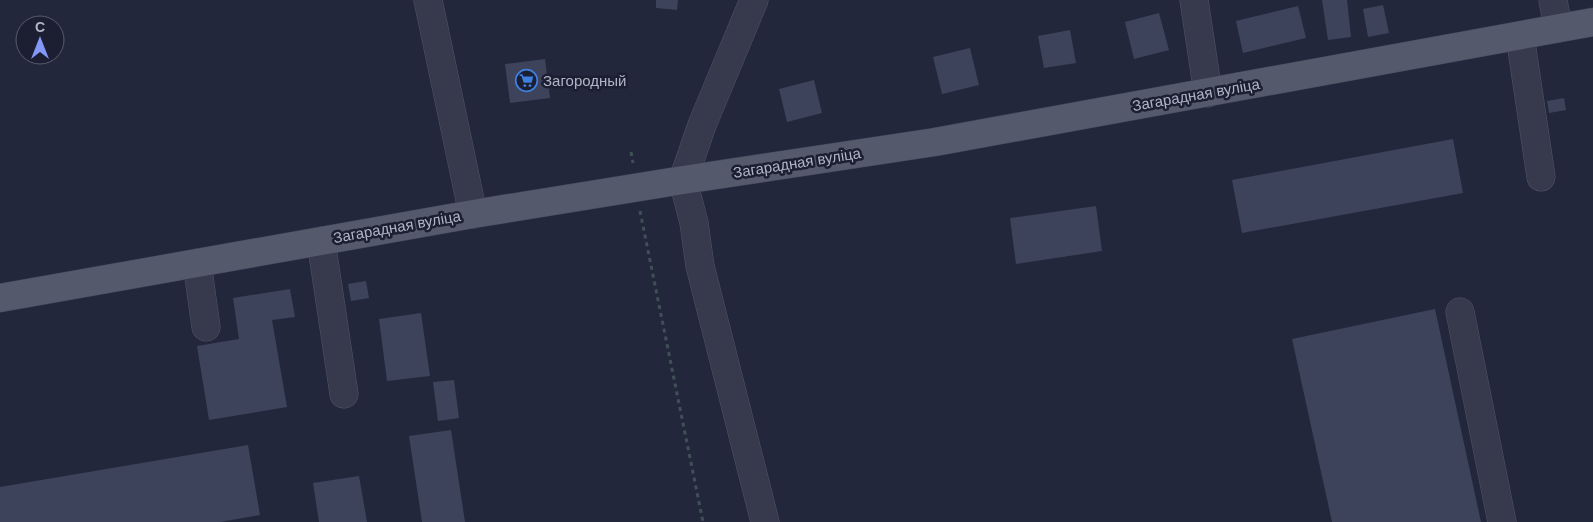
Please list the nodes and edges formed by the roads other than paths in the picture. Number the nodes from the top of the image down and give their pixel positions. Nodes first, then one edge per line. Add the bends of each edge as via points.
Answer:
1 (428, 0) edge
2 (754, 0) edge
3 (1194, 0) edge
4 (1553, 0) edge
5 (1593, 22) edge
6 (1558, 28) junction
7 (1520, 36) junction
8 (1208, 93) junction
9 (1541, 177) dead end
10 (683, 180) junction
11 (473, 214) junction
12 (321, 241) junction
13 (198, 263) junction
14 (0, 298) edge
15 (1460, 312) dead end
16 (206, 327) dead end
17 (344, 394) dead end
18 (765, 522) edge
19 (1502, 522) edge

1 - 11 street
2 - 10 street via 702,125
3 - 8 street
4 - 6 street
5 - 6 main road, Загарадная вуліца
6 - 7 main road, Загарадная вуліца
7 - 8 main road, Загарадная вуліца
7 - 9 street
8 - 10 main road, Загарадная вуліца via 935,142
10 - 11 main road, Загарадная вуліца
10 - 18 street via 700,266
11 - 12 main road, Загарадная вуліца
12 - 13 main road, Загарадная вуліца
12 - 17 street
13 - 14 main road, Загарадная вуліца
13 - 16 street
15 - 19 street

